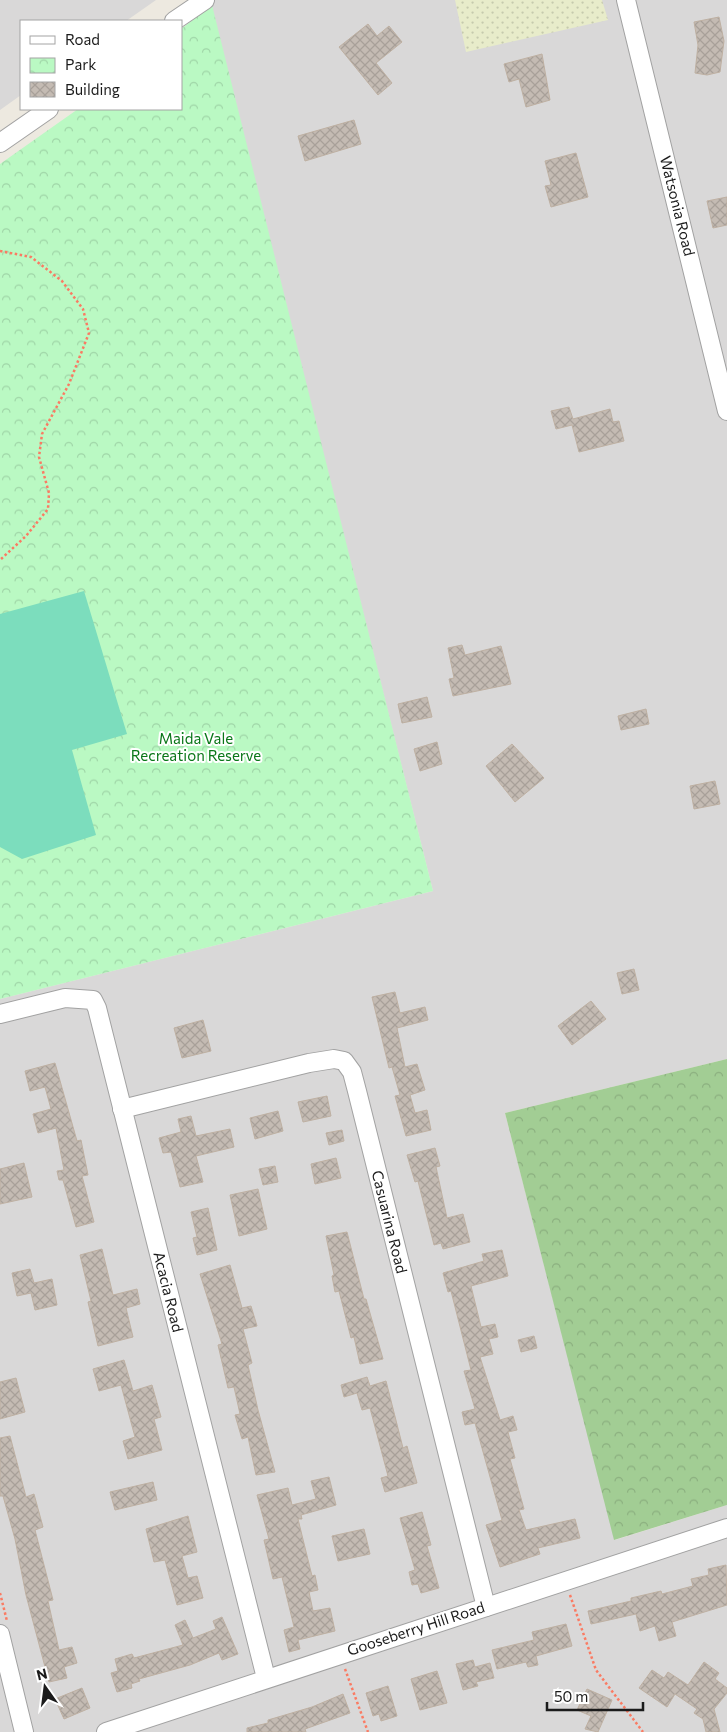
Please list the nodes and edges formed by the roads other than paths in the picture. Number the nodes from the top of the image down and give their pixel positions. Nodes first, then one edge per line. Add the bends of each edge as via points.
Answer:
1 (205, 0) edge
2 (626, 0) edge
3 (175, 20) edge
4 (48, 110) edge
5 (0, 143) edge
6 (727, 411) edge
7 (0, 1014) edge
8 (122, 1109) junction
9 (727, 1528) edge
10 (486, 1606) junction
11 (0, 1634) edge
12 (266, 1678) junction
13 (144, 1726) edge
14 (24, 1732) edge
15 (106, 1732) edge

1 - 3 street
2 - 6 street, Watsonia Road
4 - 5 street
7 - 8 street, Acacia Road via 65,998 93,1000
8 - 10 street, Casuarina Road via 309,1063 334,1059 344,1061 352,1072 357,1091
8 - 12 street, Acacia Road
9 - 10 street, Gooseberry Hill Road
10 - 12 street, Gooseberry Hill Road
11 - 14 street
12 - 13 street, Gooseberry Hill Road
13 - 15 street, Gooseberry Hill Road

